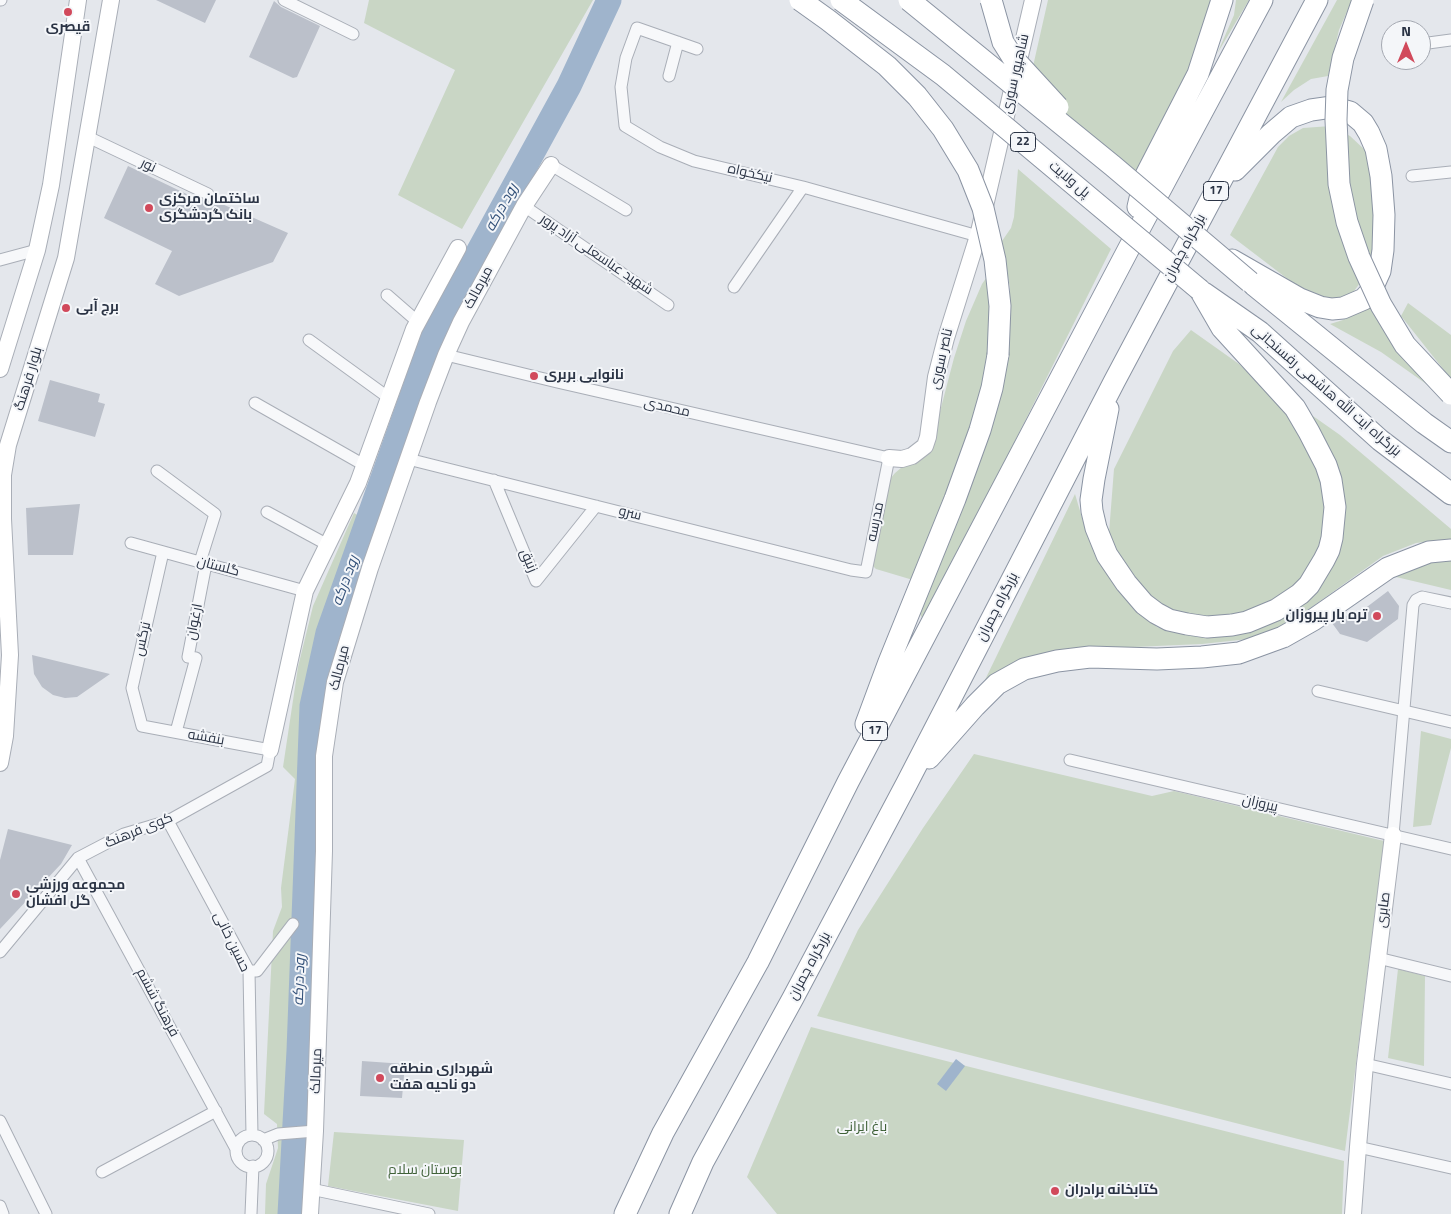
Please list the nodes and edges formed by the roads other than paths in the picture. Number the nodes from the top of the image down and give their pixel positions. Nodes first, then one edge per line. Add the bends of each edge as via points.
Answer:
1 (78, 0) edge
2 (111, 0) edge
3 (284, 0) edge
4 (800, 0) edge
5 (841, 0) edge
6 (909, 0) edge
7 (991, 0) edge
8 (1033, 0) edge
9 (1222, 0) edge
10 (1262, 0) edge
11 (1317, 0) edge
12 (1363, 0) edge
13 (353, 34) dead end
14 (1451, 40) edge
15 (678, 42) junction
16 (1431, 43) edge
17 (697, 49) dead end
18 (669, 76) dead end
19 (88, 137) junction
20 (552, 165) joint
21 (1113, 166) junction
22 (1451, 172) edge
23 (1412, 176) dead end
24 (803, 187) junction
25 (1217, 188) junction
26 (208, 194) dead end
27 (524, 206) junction
28 (626, 210) dead end
29 (978, 236) junction
30 (1209, 246) junction
31 (458, 248) dead end
32 (37, 250) junction
33 (1128, 250) junction
34 (0, 260) edge
35 (734, 287) dead end
36 (1200, 290) junction
37 (387, 296) dead end
38 (668, 305) dead end
39 (418, 322) junction
40 (308, 340) dead end
41 (446, 354) junction
42 (0, 368) edge
43 (1114, 382) junction
44 (1451, 394) edge
45 (389, 398) junction
46 (255, 403) dead end
47 (1451, 442) edge
48 (889, 458) junction
49 (408, 459) junction
50 (364, 465) junction
51 (157, 470) dead end
52 (494, 480) junction
53 (1451, 494) edge
54 (596, 506) junction
55 (267, 512) dead end
56 (131, 543) dead end
57 (328, 545) junction
58 (1451, 550) edge
59 (163, 552) junction
60 (203, 563) junction
61 (851, 570) joint
62 (306, 591) junction
63 (1451, 603) edge
64 (1318, 690) dead end
65 (1404, 710) junction
66 (1451, 722) edge
67 (142, 726) joint
68 (176, 732) junction
69 (270, 750) junction
70 (1070, 760) dead end
71 (0, 763) edge
72 (848, 782) junction
73 (907, 782) junction
74 (168, 821) junction
75 (1394, 835) junction
76 (1451, 849) edge
77 (78, 858) junction
78 (293, 924) dead end
79 (0, 952) edge
80 (1378, 958) junction
81 (249, 971) junction
82 (1451, 976) edge
83 (1366, 1064) junction
84 (1451, 1084) edge
85 (216, 1111) junction
86 (0, 1121) edge
87 (308, 1132) junction
88 (252, 1135) junction
89 (264, 1140) junction
90 (1358, 1147) junction
91 (236, 1149) junction
92 (252, 1166) junction
93 (1451, 1168) edge
94 (102, 1172) dead end
95 (311, 1189) junction
96 (0, 1206) edge
97 (3, 1214) edge
98 (46, 1214) edge
99 (251, 1214) edge
100 (310, 1214) edge
101 (429, 1214) edge
102 (625, 1214) edge
103 (680, 1214) edge
104 (1353, 1214) edge

1 - 32 street via 51,185
2 - 19 street, بلوار فرهنگ
3 - 13 street
4 - 72 highway, bridge via 887,66 943,129 968,170 982,208 995,260 1000,306 998,356 977,439 889,662 859,742
5 - 36 highway, پل ولایت / 22, bridge via 943,75
6 - 21 highway, bridge
7 - 21 highway, bridge via 1003,42 1013,58
8 - 29 street, شاهپور سوری
9 - 33 highway via 1198,74 1145,177
10 - 33 highway, 17
11 - 25 highway, بزرگراه چمران / 17
12 - 44 highway, bridge via 1343,58 1337,90 1337,160 1347,222 1359,257 1390,321 1405,345
14 - 16 street
15 - 17 street
15 - 18 street
15 - 24 street, نیکخواه via 637,28 626,58 622,87 625,126 660,147 694,161
19 - 26 street, نور
19 - 71 street, بلوار فرهنگ via 66,258 8,445 3,475 10,655
20 - 27 street, میرمالک
20 - 28 street
21 - 30 highway, bridge
22 - 23 street
24 - 29 street, نیکخواه
24 - 35 street
25 - 30 highway via 1291,117 1332,107 1350,112 1363,123 1376,149 1381,176 1383,250 1376,281 1364,300 1332,309 1300,299
25 - 43 highway, بزرگراه چمران / 17
27 - 38 street, شهید عباسعلی آزاد پرور
27 - 41 street, میرمالک
29 - 48 street, ناصر سوری via 936,377 925,446 912,456
30 - 47 highway, bridge
31 - 39 street
32 - 34 street
32 - 42 street
33 - 72 highway, 17
36 - 43 highway via 1222,328 1295,408 1331,480 1335,508 1329,550 1317,574 1300,594 1261,617 1219,626 1169,620 1135,594 1107,555 1092,511 1094,479
36 - 53 highway, بزرگراه آیت الله هاشمی رفسنجانی / 22 via 1260,332 1380,440
37 - 39 street
39 - 45 street
40 - 45 street
41 - 48 street, محمدی
41 - 49 street, میرمالک
43 - 73 highway, بزرگراه چمران / 17
45 - 50 street
46 - 50 street
48 - 61 street, مدرسه via 866,572
49 - 52 street, سرو
49 - 87 street, میرمالک via 335,682 324,756 324,852
50 - 57 street
51 - 60 street via 215,514
52 - 54 street, سرو
52 - 54 street, زنبق via 536,581
54 - 61 street, سرو
55 - 57 street
56 - 59 street, گلستان
57 - 62 street
58 - 73 highway via 1429,552 1388,568 1313,620 1283,637 1239,653 1202,657 1090,657 1024,669 996,684
59 - 60 street, گلستان
59 - 67 street, نرگس via 132,688
60 - 62 street, گلستان
60 - 68 street, ارغوان via 188,657 196,658
62 - 69 street
63 - 65 street, صابری via 1422,597 1413,605
64 - 65 street
65 - 66 street
65 - 75 street, صابری
67 - 68 street, بنفشه
68 - 69 street, بنفشه
69 - 74 street, کوی فرهنگ via 266,766
70 - 75 street, پیروزان
72 - 102 highway, 17 via 758,962 663,1133
73 - 103 highway, بزرگراه چمران / 17 via 703,1162
74 - 77 street, کوی فرهنگ via 124,834
74 - 81 street, حسین خانی
75 - 76 street, پیروزان
75 - 80 street, صابری
77 - 79 street, کوی فرهنگ
77 - 85 street, فرهنگ ششم
78 - 81 street via 256,970
80 - 82 street
80 - 83 street, صابری
81 - 88 street, حسین خانی
83 - 84 street
83 - 90 street, صابری
85 - 91 street, فرهنگ ششم
85 - 94 street
86 - 98 street
87 - 89 street via 278,1134
87 - 95 street, میرمالک
88 - 89 street
88 - 91 street via 243,1138
89 - 92 street via 268,1149 265,1159
90 - 93 street
90 - 104 street, صابری
91 - 92 street via 239,1160
92 - 99 street
95 - 100 street, میرمالک
95 - 101 street
96 - 97 street

